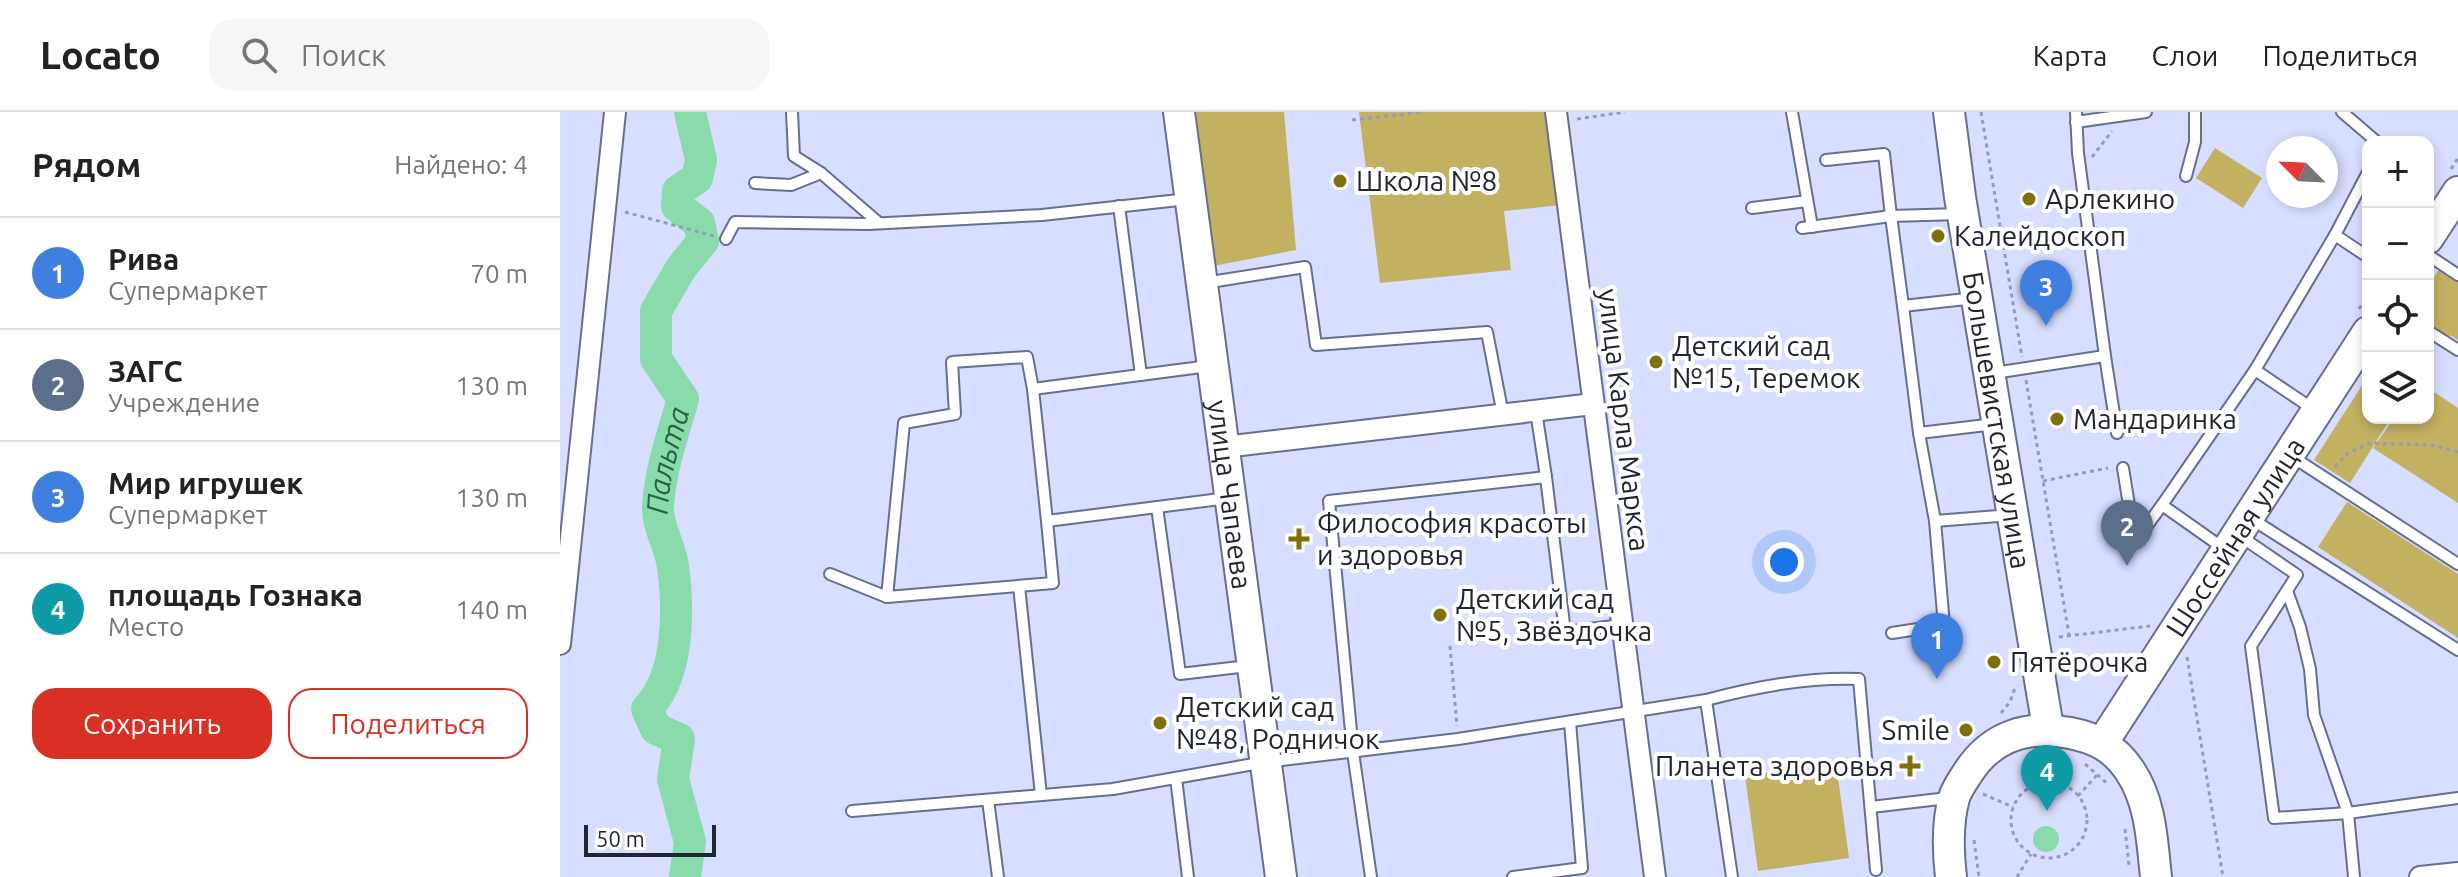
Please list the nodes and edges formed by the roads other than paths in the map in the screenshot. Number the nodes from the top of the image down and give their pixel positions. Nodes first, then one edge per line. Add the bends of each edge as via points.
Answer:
1 (615, 112) edge
2 (792, 112) edge
3 (1179, 112) edge
4 (1792, 112) edge
5 (1949, 112) edge
6 (2146, 112) edge
7 (2195, 112) edge
8 (2342, 112) edge
9 (1565, 116) edge
10 (2076, 117) edge
11 (2370, 136) edge
12 (1826, 160) dead end
13 (821, 173) junction
14 (2186, 176) dead end
15 (755, 183) dead end
16 (2362, 183) edge
17 (2458, 192) edge
18 (1190, 199) junction
19 (1807, 201) junction
20 (1119, 206) junction
21 (1752, 208) dead end
22 (1963, 214) junction
23 (1891, 216) junction
24 (879, 223) junction
25 (2434, 229) edge
26 (2335, 235) junction
27 (726, 239) dead end
28 (2362, 253) edge
29 (2434, 259) edge
30 (2458, 275) edge
31 (1202, 283) junction
32 (1977, 298) junction
33 (1903, 306) junction
34 (2362, 324) edge
35 (2434, 335) edge
36 (2458, 350) edge
37 (2105, 356) junction
38 (1213, 366) junction
39 (2255, 370) junction
40 (1989, 373) junction
41 (1141, 375) junction
42 (1033, 389) junction
43 (1580, 409) junction
44 (1536, 411) junction
45 (2317, 411) junction
46 (1503, 415) junction
47 (1997, 424) junction
48 (1919, 433) junction
49 (2117, 433) dead end
50 (1224, 447) junction
51 (2289, 454) junction
52 (2123, 468) road end
53 (1546, 477) junction
54 (1230, 497) junction
55 (2162, 505) junction
56 (1157, 507) junction
57 (2013, 515) junction
58 (1047, 521) junction
59 (1935, 521) junction
60 (2238, 535) junction
61 (565, 552) edge
62 (2458, 564) edge
63 (830, 574) dead end
64 (1019, 586) junction
65 (2287, 591) junction
66 (887, 597) junction
67 (1622, 625) junction
68 (1892, 633) dead end
69 (560, 644) edge
70 (2458, 650) edge
71 (1253, 665) junction
72 (1706, 700) junction
73 (1634, 712) junction
74 (1570, 722) junction
75 (2048, 728) junction
76 (2103, 742) junction
77 (1353, 752) junction
78 (1265, 762) junction
79 (1176, 778) junction
80 (1041, 795) junction
81 (1970, 797) junction
82 (2458, 798) edge
83 (988, 800) junction
84 (1871, 807) junction
85 (852, 811) dead end
86 (2348, 813) junction
87 (1876, 870) dead end
88 (2458, 873) edge
89 (998, 877) edge
90 (1188, 877) edge
91 (1281, 877) edge
92 (1371, 877) edge
93 (1513, 877) edge
94 (1655, 877) edge
95 (1732, 877) edge
96 (1951, 877) edge
97 (2156, 877) edge
98 (2354, 877) edge
99 (2420, 877) edge

1 - 61 street
2 - 13 lane via 794,156
3 - 18 street, улица Чапаева
4 - 19 lane
5 - 22 street, Большевистская улица
6 - 10 lane
7 - 14 lane via 2195,142
8 - 11 lane
9 - 43 street, улица Карла Маркса
10 - 37 lane
12 - 23 lane via 1884,154
13 - 15 lane via 791,185
13 - 24 lane
16 - 26 lane
17 - 25 street
18 - 20 lane
18 - 31 street, улица Чапаева
19 - 21 lane
19 - 23 lane via 1807,227
20 - 24 lane
20 - 41 lane
22 - 23 lane
22 - 32 street, Большевистская улица
23 - 33 lane
24 - 27 lane via 735,222
26 - 28 lane
26 - 39 lane
29 - 30 lane
31 - 38 street, улица Чапаева
31 - 46 lane via 1305,267 1316,345 1487,332
32 - 33 lane
32 - 40 street, Большевистская улица
33 - 48 lane
34 - 45 street, Шоссейная улица
35 - 36 lane
37 - 40 lane
37 - 49 lane
38 - 41 lane
38 - 50 street, улица Чапаева
39 - 45 lane
39 - 55 lane
40 - 47 street, Большевистская улица
41 - 42 lane
42 - 58 lane
42 - 66 lane via 1027,357 952,362 955,414 904,423
43 - 44 street
43 - 67 street, улица Карла Маркса
44 - 46 street
44 - 53 lane
45 - 51 street, Шоссейная улица
46 - 50 street
47 - 48 lane
47 - 57 street, Большевистская улица
48 - 59 lane
50 - 54 street, улица Чапаева
51 - 60 street, Шоссейная улица
51 - 62 lane
52 - 55 lane via 2135,542
53 - 67 lane via 1565,632
53 - 77 lane via 1329,501
54 - 56 lane
54 - 71 street, улица Чапаева
55 - 60 lane
56 - 58 lane
56 - 71 lane via 1180,674
57 - 59 lane
57 - 75 street, Большевистская улица
58 - 64 lane via 1053,583
59 - 68 lane via 1944,625
60 - 65 lane via 2297,575
60 - 70 lane
60 - 76 street, Шоссейная улица
61 - 69 street
63 - 66 lane
64 - 66 lane
64 - 80 lane
65 - 86 lane via 2310,669 2314,715
65 - 86 lane via 2251,646 2274,818
67 - 73 street, улица Карла Маркса
71 - 78 street, улица Чапаева
72 - 73 lane
72 - 84 lane via 1803,680 1859,679
72 - 95 lane
73 - 74 lane
73 - 94 street, улица Карла Маркса
74 - 77 lane
74 - 93 lane via 1582,868
75 - 76 street
75 - 81 street via 2005,737 1980,755
76 - 97 street via 2130,771 2149,813
77 - 78 lane
77 - 92 lane
78 - 79 lane
78 - 91 street, улица Чапаева
79 - 80 lane
79 - 90 lane
80 - 83 lane
81 - 84 lane
81 - 96 street via 1948,846
82 - 86 lane
83 - 85 lane
83 - 89 lane
84 - 87 lane
86 - 98 lane
88 - 99 street

